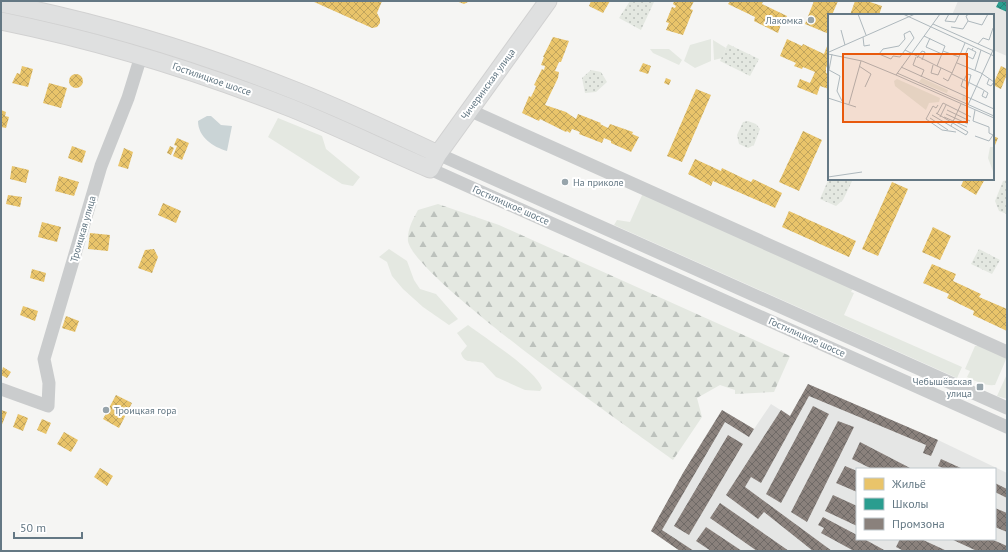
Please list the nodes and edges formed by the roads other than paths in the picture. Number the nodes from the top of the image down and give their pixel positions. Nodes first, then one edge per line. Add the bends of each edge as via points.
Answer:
1 (548, 1) edge
2 (1, 3) edge
3 (1, 21) edge
4 (134, 35) junction
5 (135, 54) junction
6 (469, 110) junction
7 (438, 154) junction
8 (430, 169) junction
9 (1007, 352) edge
10 (1, 389) edge
11 (1007, 408) edge
12 (1007, 427) edge

1 - 6 main road, Чичеринская улица
2 - 4 main road, Гостилицкое шоссе
3 - 5 main road, Гостилицкое шоссе
4 - 5 main road
4 - 7 main road, Гостилицкое шоссе via 188,51 296,91
5 - 8 main road, Гостилицкое шоссе via 208,77 292,109
5 - 10 street, Троицкая улица via 128,98 101,166 44,359 49,383 48,406
6 - 7 main road, Чичеринская улица
6 - 9 street
7 - 8 main road, Чичеринская улица
7 - 11 street, Гостилицкое шоссе
8 - 12 street, Гостилицкое шоссе

